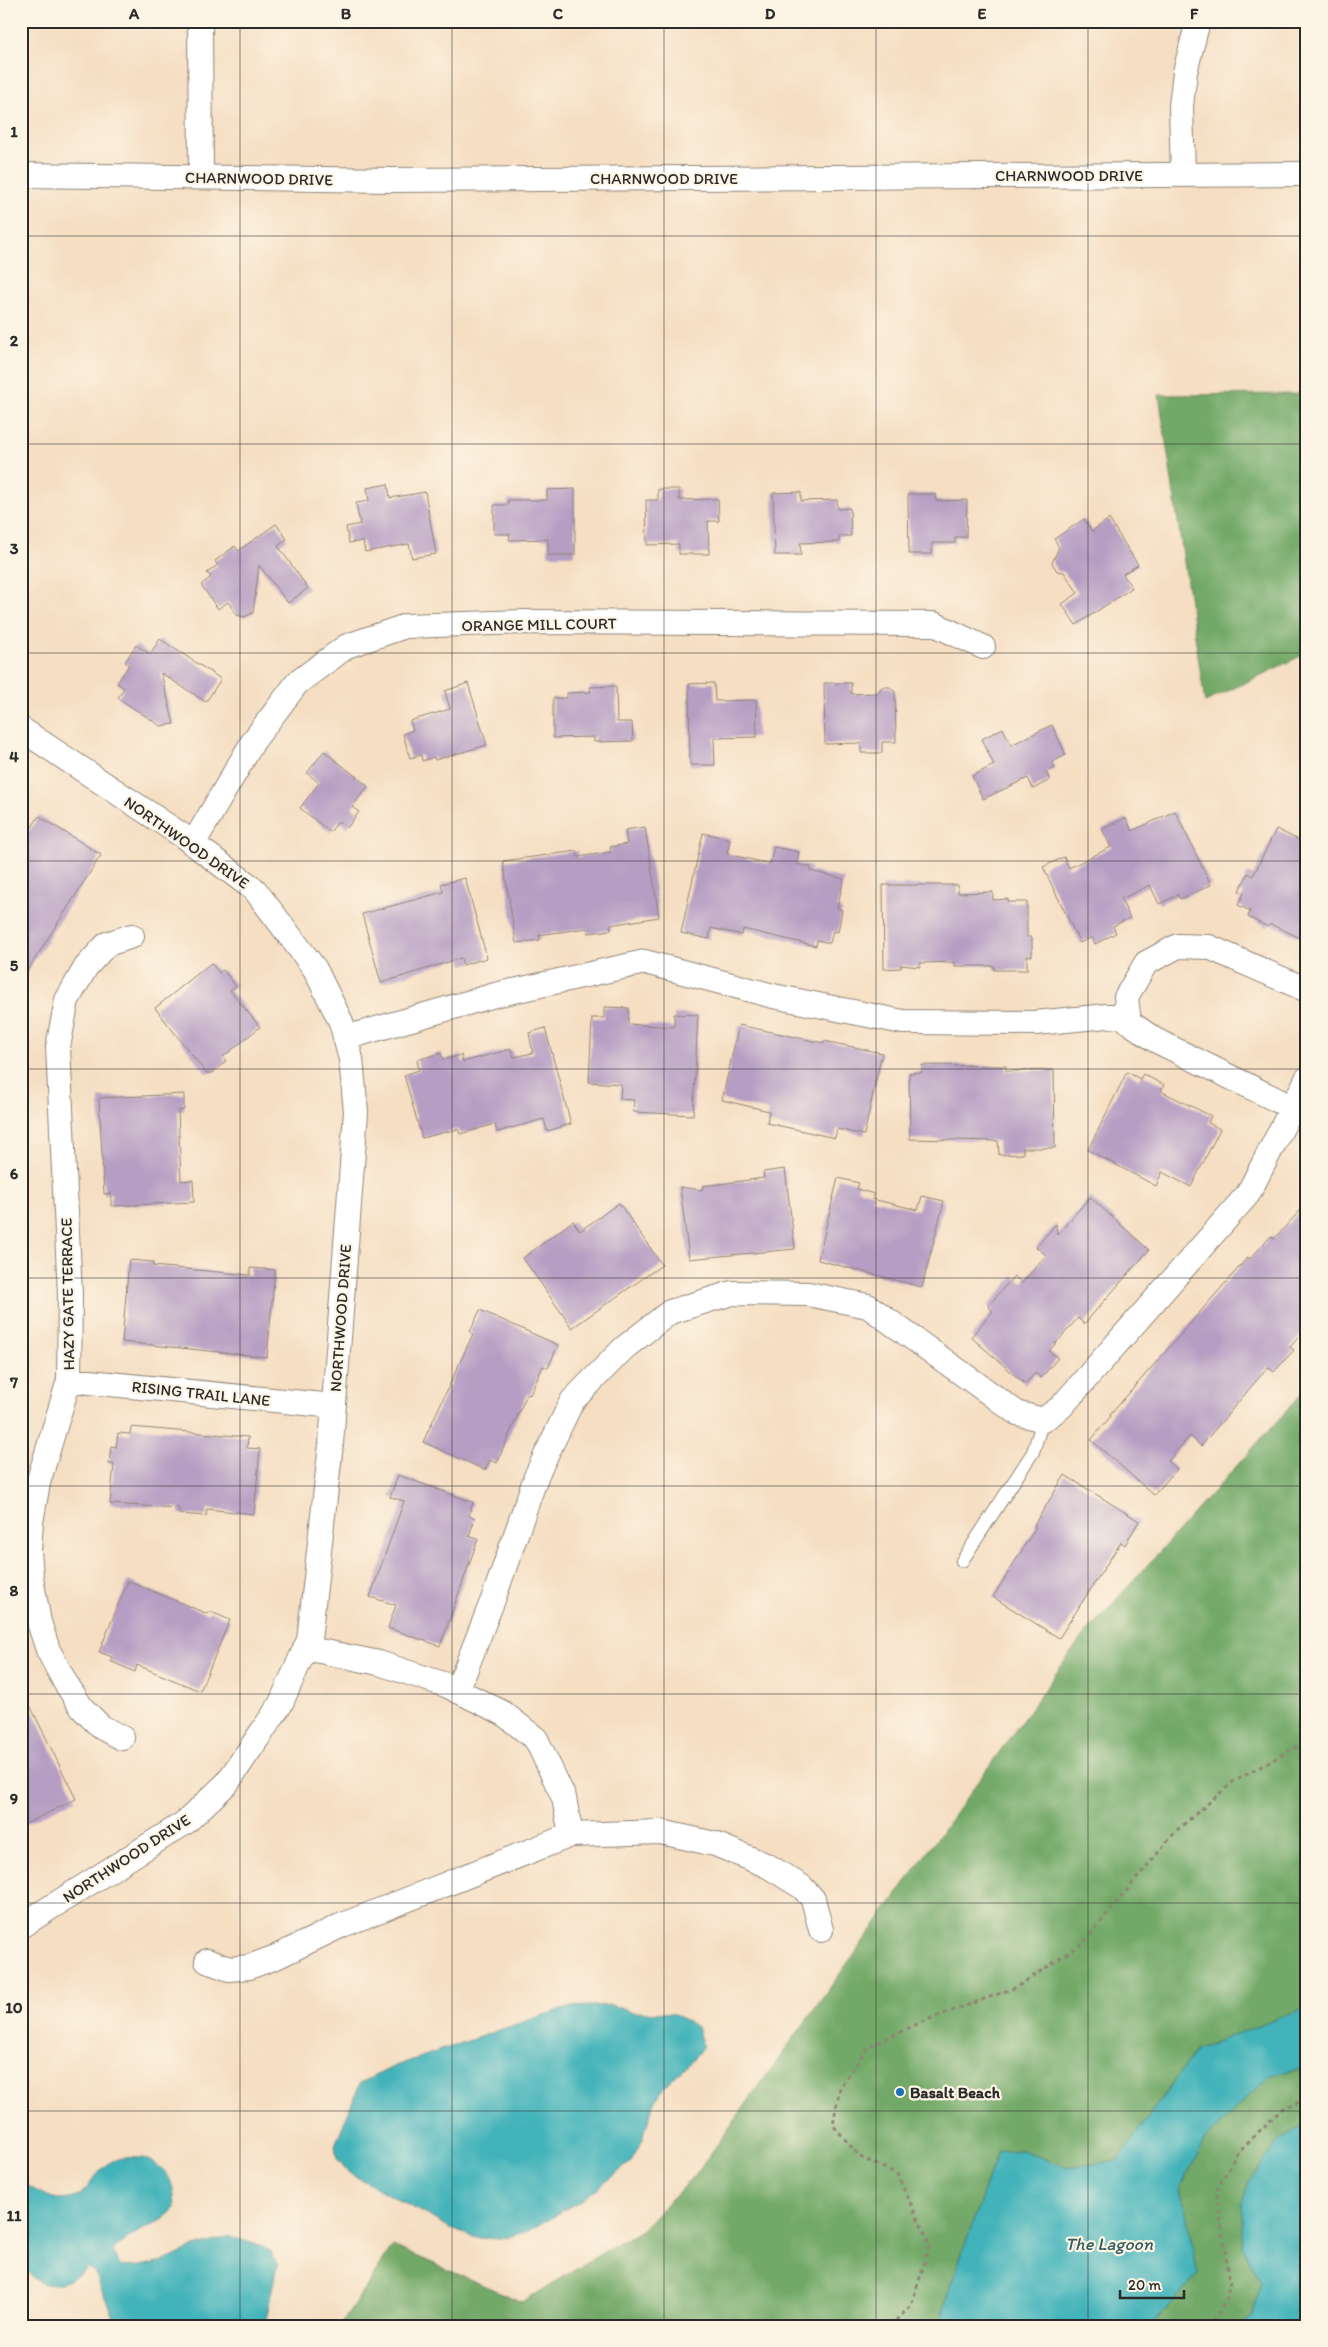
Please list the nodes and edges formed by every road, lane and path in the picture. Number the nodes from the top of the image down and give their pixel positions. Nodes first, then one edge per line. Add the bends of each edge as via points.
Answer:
1 (200, 21) edge
2 (1198, 21) edge
3 (1184, 174) junction
4 (1307, 174) edge
5 (21, 175) edge
6 (201, 177) junction
7 (983, 647) dead end
8 (21, 729) edge
9 (193, 844) junction
10 (132, 936) dead end
11 (1307, 990) edge
12 (1128, 1014) junction
13 (345, 1038) junction
14 (1307, 1080) edge
15 (1293, 1108) junction
16 (69, 1380) junction
17 (334, 1406) junction
18 (1043, 1420) junction
19 (962, 1560) dead end
20 (306, 1648) junction
21 (457, 1691) junction
22 (122, 1738) dead end
23 (1307, 1742) edge
24 (571, 1835) junction
25 (21, 1926) edge
26 (821, 1930) dead end
27 (207, 1961) dead end
28 (1307, 2100) edge
29 (890, 2326) edge
30 (1206, 2326) edge

1 - 6 street
2 - 3 street via 1185,72 1181,106
3 - 4 street, CHARNWOOD DRIVE
3 - 6 street, CHARNWOOD DRIVE via 394,180
5 - 6 street, CHARNWOOD DRIVE
7 - 9 street, ORANGE MILL COURT via 934,624 524,622 406,626 347,646 297,683 254,740
8 - 9 street, NORTHWOOD DRIVE
9 - 13 street, NORTHWOOD DRIVE via 255,890 315,969 341,1022
10 - 16 street, HAZY GATE TERRACE via 107,944 86,967 67,1000 58,1047 70,1294
11 - 12 street via 1209,948 1178,946 1146,963 1126,998
12 - 13 street via 1035,1024 902,1022 773,996 645,962 495,995
12 - 15 street via 1129,1022 1155,1040
13 - 17 street, NORTHWOOD DRIVE via 351,1059 356,1112
14 - 15 street
15 - 18 street via 1248,1194 1061,1407
16 - 17 street, RISING TRAIL LANE
16 - 22 street, HAZY GATE TERRACE via 38,1483 31,1522 31,1578 38,1622 65,1682 82,1708 101,1727
17 - 20 street, NORTHWOOD DRIVE
18 - 19 lane via 1033,1452
18 - 21 street via 1017,1413 868,1306 808,1294 732,1293 670,1312 624,1348 572,1401 537,1474 494,1598
20 - 21 street via 379,1663
20 - 25 street, NORTHWOOD DRIVE via 280,1705 227,1784 186,1822
21 - 24 street via 503,1713 536,1739 564,1798
23 - 29 path via 1233,1782 1177,1830 1082,1943 1017,1987 924,2021 868,2047 840,2086 833,2125 860,2157 897,2174 930,2245 911,2306
24 - 26 street via 661,1832 715,1844 768,1866 802,1887 814,1899
24 - 27 street via 340,1926 249,1967 229,1969
28 - 30 path via 1284,2108 1237,2154 1216,2192 1230,2282 1227,2298

